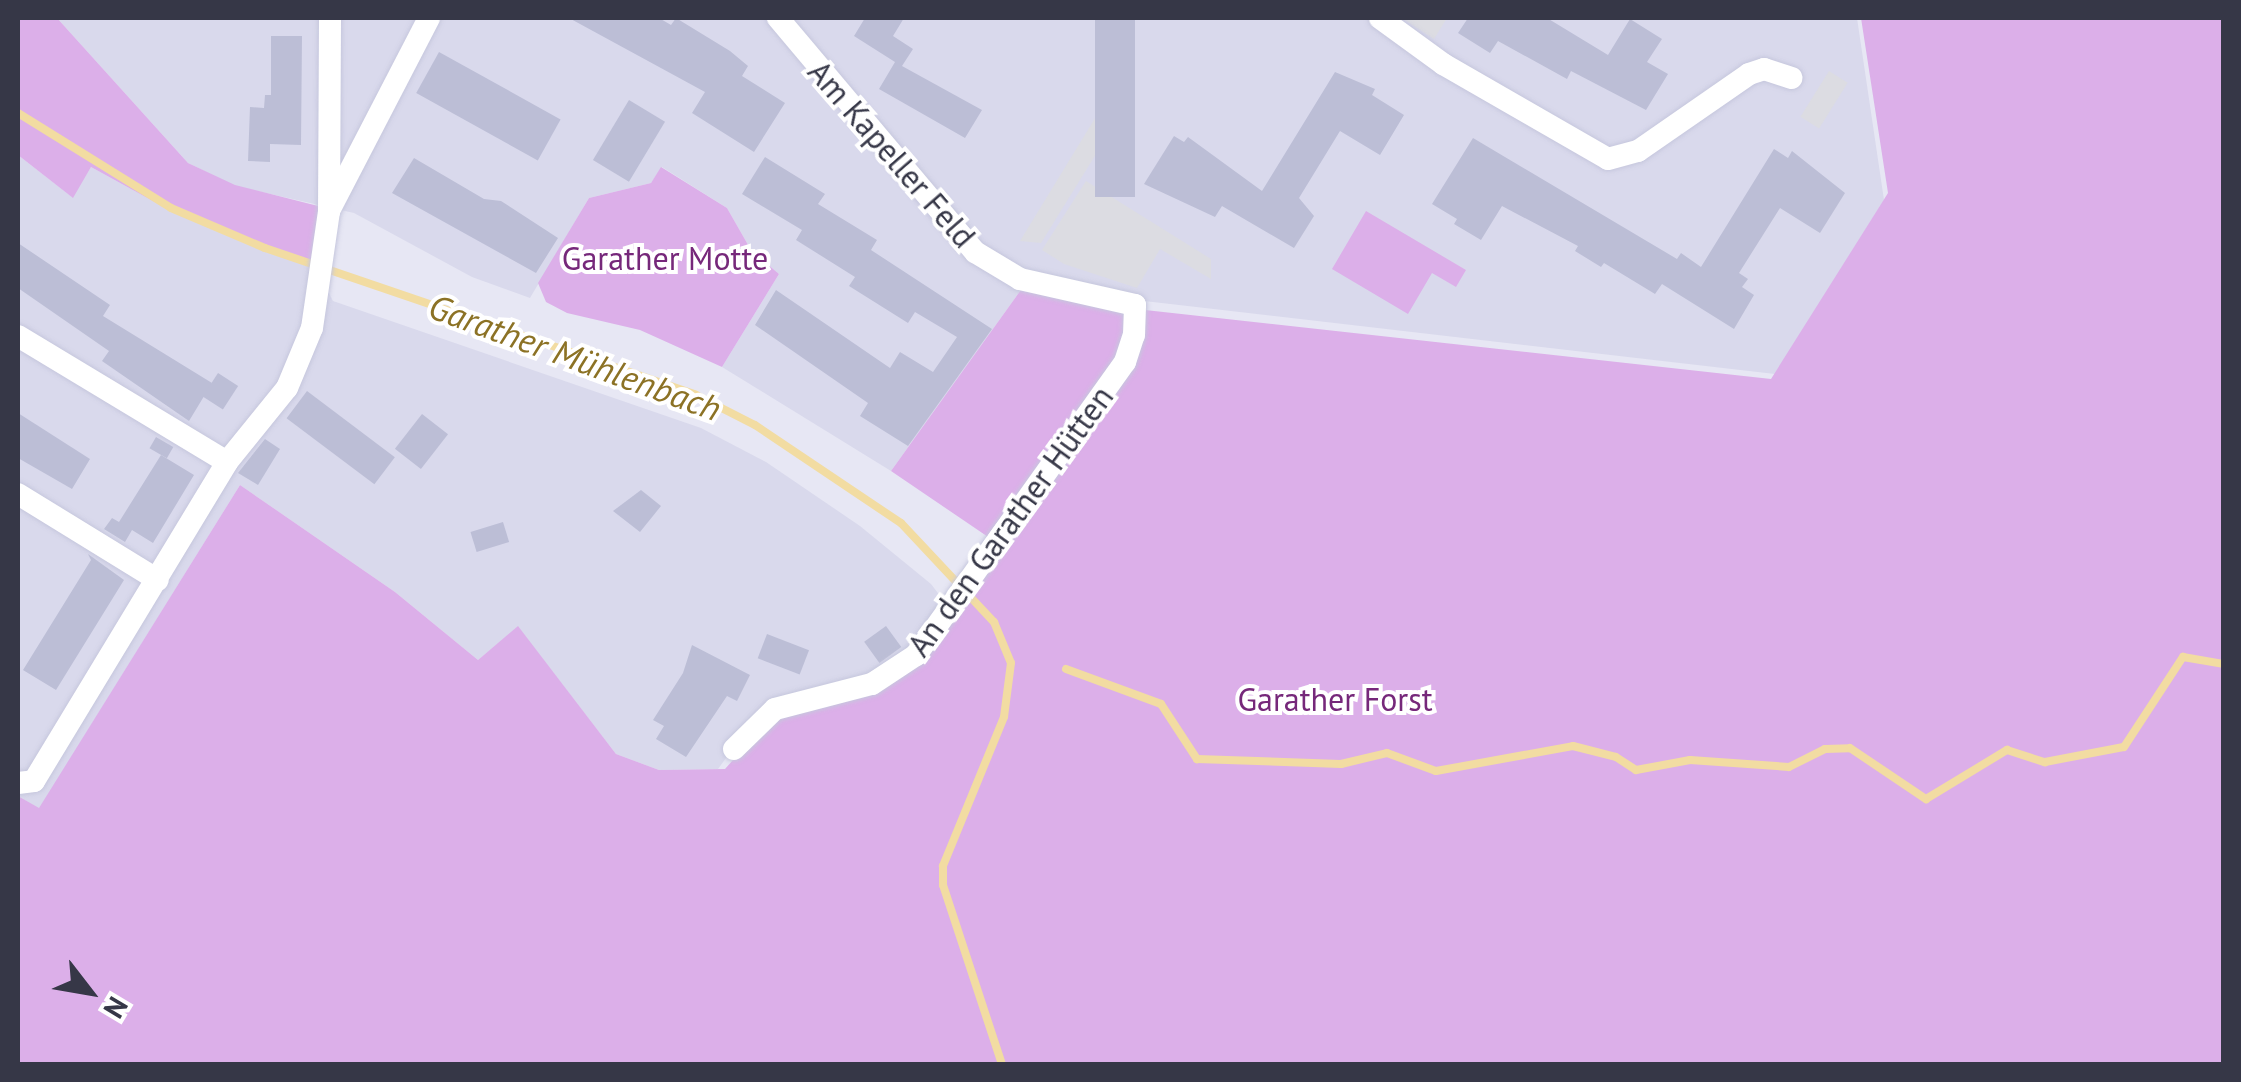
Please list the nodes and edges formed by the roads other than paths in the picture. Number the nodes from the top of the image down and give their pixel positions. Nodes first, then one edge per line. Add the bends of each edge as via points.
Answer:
1 (330, 18) edge
2 (429, 18) edge
3 (778, 18) edge
4 (1380, 18) edge
5 (1792, 78) dead end
6 (329, 212) junction
7 (1135, 305) joint
8 (18, 336) edge
9 (226, 462) junction
10 (18, 494) edge
11 (158, 580) junction
12 (734, 749) dead end
13 (18, 783) edge

1 - 6 street
2 - 6 street
3 - 7 street, Am Kapeller Feld via 975,252 1020,279
4 - 5 street via 1443,64 1608,158 1638,151 1749,74 1764,68
6 - 9 street via 312,328 287,388
7 - 12 street, An den Garather Hütten via 1126,362 956,605 892,676 775,710
8 - 9 street
9 - 11 street
10 - 11 street
11 - 13 street via 34,781

